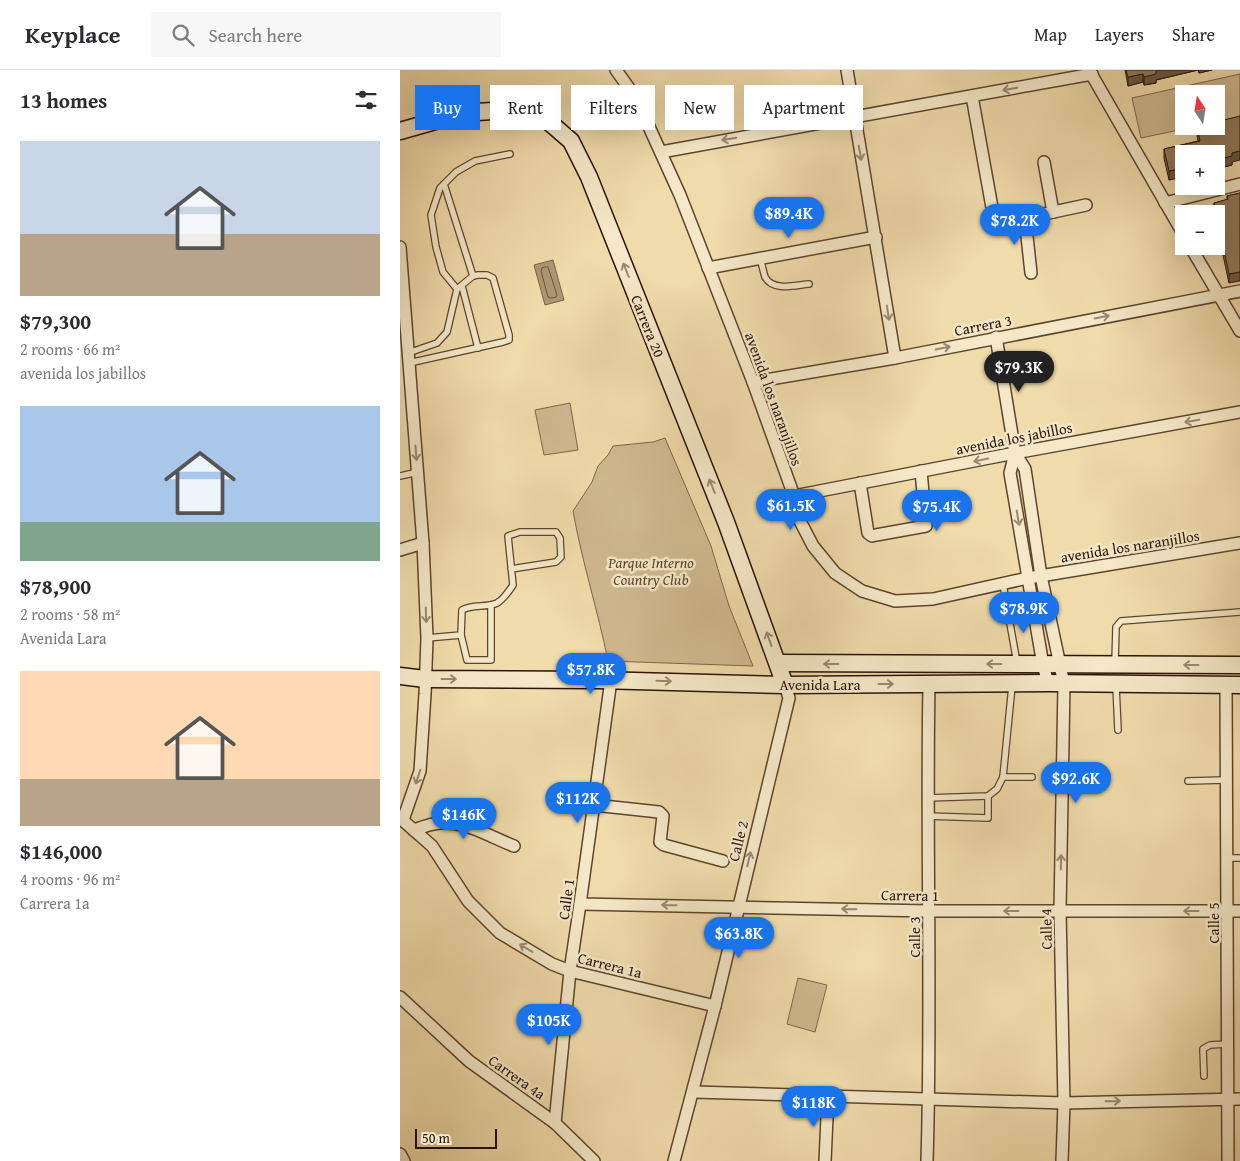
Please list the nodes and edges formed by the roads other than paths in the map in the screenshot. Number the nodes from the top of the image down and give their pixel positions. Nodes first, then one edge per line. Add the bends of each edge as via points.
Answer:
1 (616, 70) edge
2 (847, 70) edge
3 (1091, 72) edge
4 (849, 85) edge
5 (972, 96) junction
6 (863, 115) edge
7 (782, 130) edge
8 (856, 130) edge
9 (400, 131) edge
10 (661, 152) junction
11 (510, 154) dead end
12 (1044, 162) dead end
13 (444, 184) junction
14 (1240, 184) edge
15 (1165, 203) junction
16 (1086, 205) dead end
17 (1053, 212) junction
18 (1025, 218) junction
19 (1175, 220) edge
20 (876, 237) junction
21 (400, 247) edge
22 (1195, 255) edge
23 (760, 258) junction
24 (708, 268) junction
25 (1031, 272) dead end
26 (472, 276) junction
27 (809, 284) dead end
28 (460, 287) junction
29 (1240, 291) edge
30 (1219, 295) junction
31 (402, 308) edge
32 (1240, 331) edge
33 (996, 338) junction
34 (478, 348) junction
35 (408, 358) junction
36 (895, 358) junction
37 (753, 382) junction
38 (1240, 412) edge
39 (1015, 453) junction
40 (921, 471) junction
41 (418, 472) junction
42 (400, 476) edge
43 (860, 483) junction
44 (794, 496) junction
45 (423, 543) junction
46 (1240, 543) edge
47 (400, 550) edge
48 (511, 569) junction
49 (1041, 576) junction
50 (1028, 578) junction
51 (1003, 584) junction
52 (491, 605) junction
53 (1240, 612) edge
54 (461, 635) junction
55 (426, 638) junction
56 (778, 664) junction
57 (1017, 665) junction
58 (1043, 665) junction
59 (1060, 665) junction
60 (1115, 665) junction
61 (1240, 665) edge
62 (400, 676) edge
63 (425, 679) junction
64 (611, 680) junction
65 (785, 684) junction
66 (929, 684) junction
67 (1012, 684) junction
68 (1116, 684) junction
69 (1233, 686) edge
70 (1059, 688) junction
71 (1118, 730) dead end
72 (1003, 777) junction
73 (1032, 777) dead end
74 (1226, 780) junction
75 (1188, 781) dead end
76 (988, 796) junction
77 (927, 798) junction
78 (594, 805) junction
79 (927, 816) junction
80 (401, 819) edge
81 (414, 830) junction
82 (514, 846) dead end
83 (1227, 858) junction
84 (1240, 858) edge
85 (723, 861) dead end
86 (580, 904) junction
87 (738, 906) junction
88 (1060, 910) junction
89 (930, 911) junction
90 (1228, 911) junction
91 (1240, 911) edge
92 (570, 971) junction
93 (400, 997) edge
94 (715, 1006) junction
95 (1228, 1044) junction
96 (1204, 1076) dead end
97 (694, 1092) junction
98 (828, 1096) junction
99 (929, 1098) junction
100 (1228, 1099) junction
101 (1240, 1099) edge
102 (1064, 1102) junction
103 (555, 1123) junction
104 (400, 1154) edge
105 (404, 1161) edge
106 (594, 1161) edge
107 (674, 1161) edge
108 (825, 1161) edge
109 (927, 1161) edge
110 (1062, 1161) edge
111 (1228, 1161) edge

1 - 10 street, avenida los naranjillos via 636,98
2 - 4 street
3 -> 5 street
3 - 15 street
5 - 6 street
5 - 18 street via 993,213 998,220
7 -> 10 street
8 -> 20 street
56 -> 9 street, Carrera 20 via 712,485 589,176 571,141 541,115 506,110 462,113
10 - 24 street, avenida los naranjillos
11 - 13 lane via 475,161
12 - 17 street
13 - 26 lane
13 - 28 lane via 430,215 443,272
14 - 15 street
15 - 19 street
16 - 17 street
17 - 18 street
18 - 25 street
20 - 23 street
20 -> 36 street
21 - 31 street
22 - 30 street
23 - 24 street
23 - 27 lane via 771,284 777,287
24 - 37 street, avenida los naranjillos
26 - 28 lane
26 - 34 lane via 487,274 493,278 509,335 508,340
28 - 34 lane
28 - 35 lane via 447,332 437,343
29 - 30 street, Carrera 3
30 - 32 street
33 -> 30 street, Carrera 3
31 - 35 street
36 -> 33 street, Carrera 3
33 - 39 street
34 - 35 lane
35 -> 41 street
36 - 37 street, Carrera 3
37 - 44 street, avenida los naranjillos
38 -> 39 street, avenida los jabillos
39 -> 40 street, avenida los jabillos
39 - 49 street via 1025,469
39 -> 50 street via 1010,473
40 - 43 street, avenida los jabillos
40 - 43 street via 926,526 876,536 868,533
41 - 42 lane
41 - 45 street
43 - 44 street, avenida los jabillos
44 - 51 street, avenida los naranjillos via 799,519 813,546 836,573 862,591 895,601 933,599
45 - 47 street
45 -> 55 street
46 - 49 street, avenida los naranjillos
48 - 48 lane via 556,562 561,557 560,538 556,532 520,532 508,536
48 - 52 lane via 513,585 499,602
49 - 50 street, avenida los naranjillos
49 - 59 street
50 - 51 street, avenida los naranjillos
50 - 58 street
51 - 57 lane
52 - 54 lane via 462,610
52 - 54 lane via 491,660 467,660
53 - 60 lane via 1120,621 1116,627
54 - 55 lane
55 - 63 street
57 -> 56 street, Avenida Lara
56 - 65 street, Carrera 20
57 - 58 street, Avenida Lara
58 - 59 street, Avenida Lara
58 - 70 street
59 - 60 street, Avenida Lara
59 - 70 street
61 -> 60 street, Avenida Lara
62 - 63 street, Avenida Lara
63 -> 64 street, Avenida Lara
63 -> 80 street via 420,771
64 -> 65 street, Avenida Lara
64 - 78 street, Calle 1
65 -> 66 street, Avenida Lara
87 -> 65 street, Calle 2 via 789,698
66 - 67 street, Avenida Lara
66 - 77 street, Calle 3
67 - 70 street, Avenida Lara
67 - 72 lane
68 - 69 street, Avenida Lara
68 - 70 street, Avenida Lara
68 - 71 lane
69 - 74 street, Calle 5
88 -> 70 street, Calle 4
72 - 73 lane
72 - 76 lane via 997,789
74 - 75 lane
74 - 83 street, Calle 5
76 - 77 lane
76 - 79 lane via 988,818
77 - 79 street, Calle 3
78 - 85 street via 659,812 663,816 660,842
78 - 86 street, Calle 1
79 - 89 street, Calle 3
80 - 81 street, Carrera 1a
81 - 82 street via 448,823 465,826
92 -> 81 street, Carrera 1a via 500,933 468,901 432,846
83 - 84 lane
83 - 90 street, Calle 5
87 -> 86 street, Carrera 1
86 - 92 street, Calle 1
89 -> 87 street, Carrera 1
87 - 94 street, Calle 2
88 -> 89 street, Carrera 1
90 -> 88 street, Carrera 1
88 - 102 street, Calle 4
89 - 99 street, Calle 3
90 - 91 street, Carrera 1
90 - 95 street, Calle 5
92 - 94 street, Carrera 1a
92 - 103 street, Calle 1
93 - 103 street, Carrera 4a via 468,1061
94 - 97 street
95 - 96 lane via 1210,1045 1203,1049
95 - 100 street, Calle 5
97 - 98 street
97 - 107 street
98 - 99 street
98 - 108 street
99 - 102 street
99 - 109 street, Calle 3
100 - 101 street
102 -> 100 street
100 - 111 street, Calle 5
102 - 110 street, Calle 4
103 - 106 street, Carrera 4a
104 - 105 street

